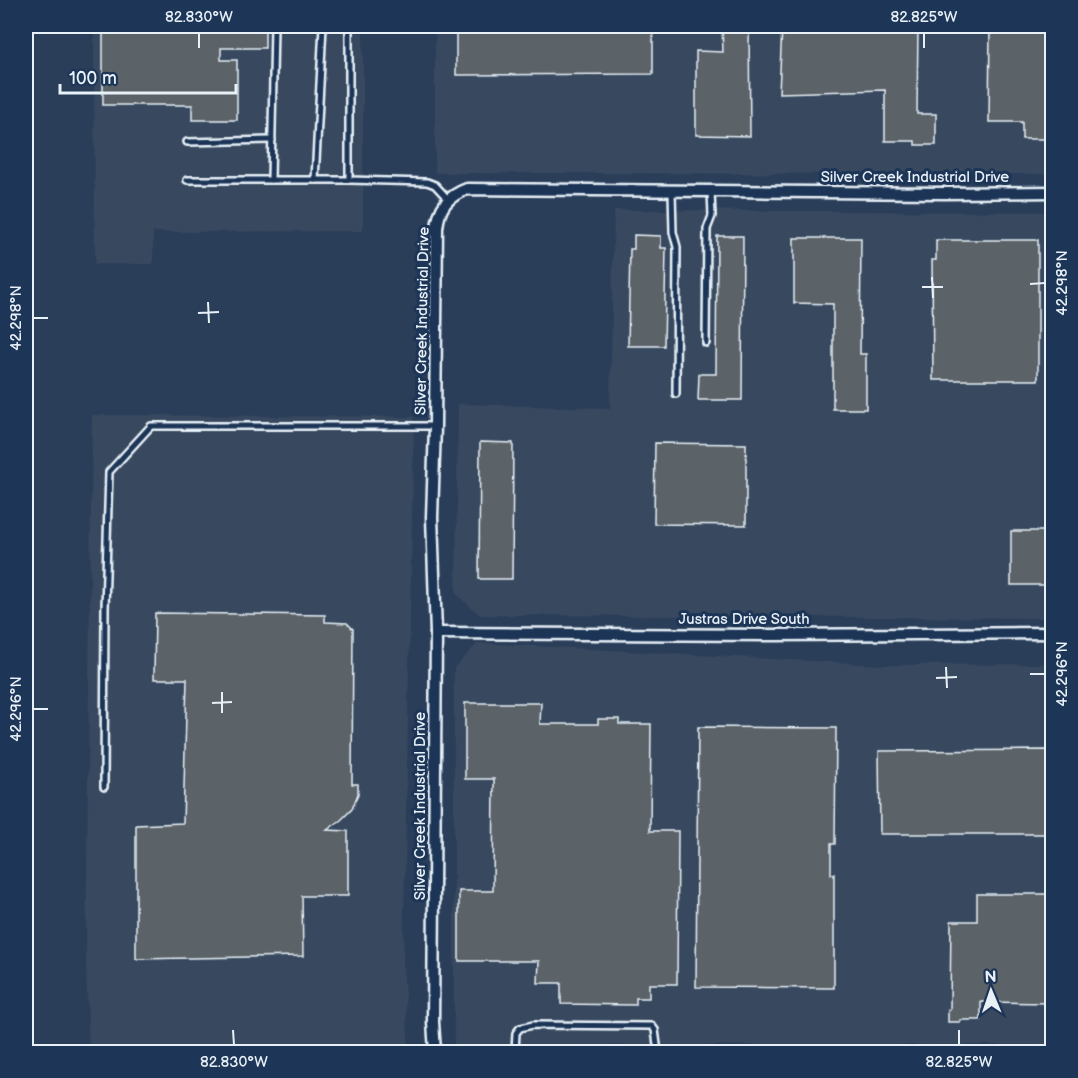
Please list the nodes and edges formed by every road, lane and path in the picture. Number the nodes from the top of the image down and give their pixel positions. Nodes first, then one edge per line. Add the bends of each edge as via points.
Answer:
1 (274, 26) edge
2 (323, 26) edge
3 (349, 26) edge
4 (272, 140) junction
5 (187, 142) dead end
6 (187, 180) dead end
7 (271, 180) junction
8 (315, 180) junction
9 (349, 180) junction
10 (672, 191) junction
11 (711, 191) junction
12 (1053, 192) edge
13 (448, 199) junction
14 (706, 343) dead end
15 (676, 394) dead end
16 (435, 426) junction
17 (436, 633) junction
18 (1053, 633) edge
19 (104, 786) dead end
20 (435, 1053) edge
21 (515, 1053) edge
22 (658, 1053) edge

1 - 4 lane
2 - 8 lane
3 - 9 lane
4 - 5 lane
4 - 7 lane
6 - 7 lane
7 - 8 lane
8 - 9 lane
9 - 13 lane via 428,182
10 - 11 street, Silver Creek Industrial Drive
10 - 13 street, Silver Creek Industrial Drive via 467,189
10 - 15 lane via 677,247
11 - 12 street, Silver Creek Industrial Drive
11 - 14 lane
13 - 16 street, Silver Creek Industrial Drive via 438,216 437,228
16 - 17 street, Silver Creek Industrial Drive via 432,517
16 - 19 lane via 151,426 123,456 109,472
17 - 18 street, Justras Drive South
17 - 20 street, Silver Creek Industrial Drive
21 - 22 lane via 516,1033 533,1025 652,1026

